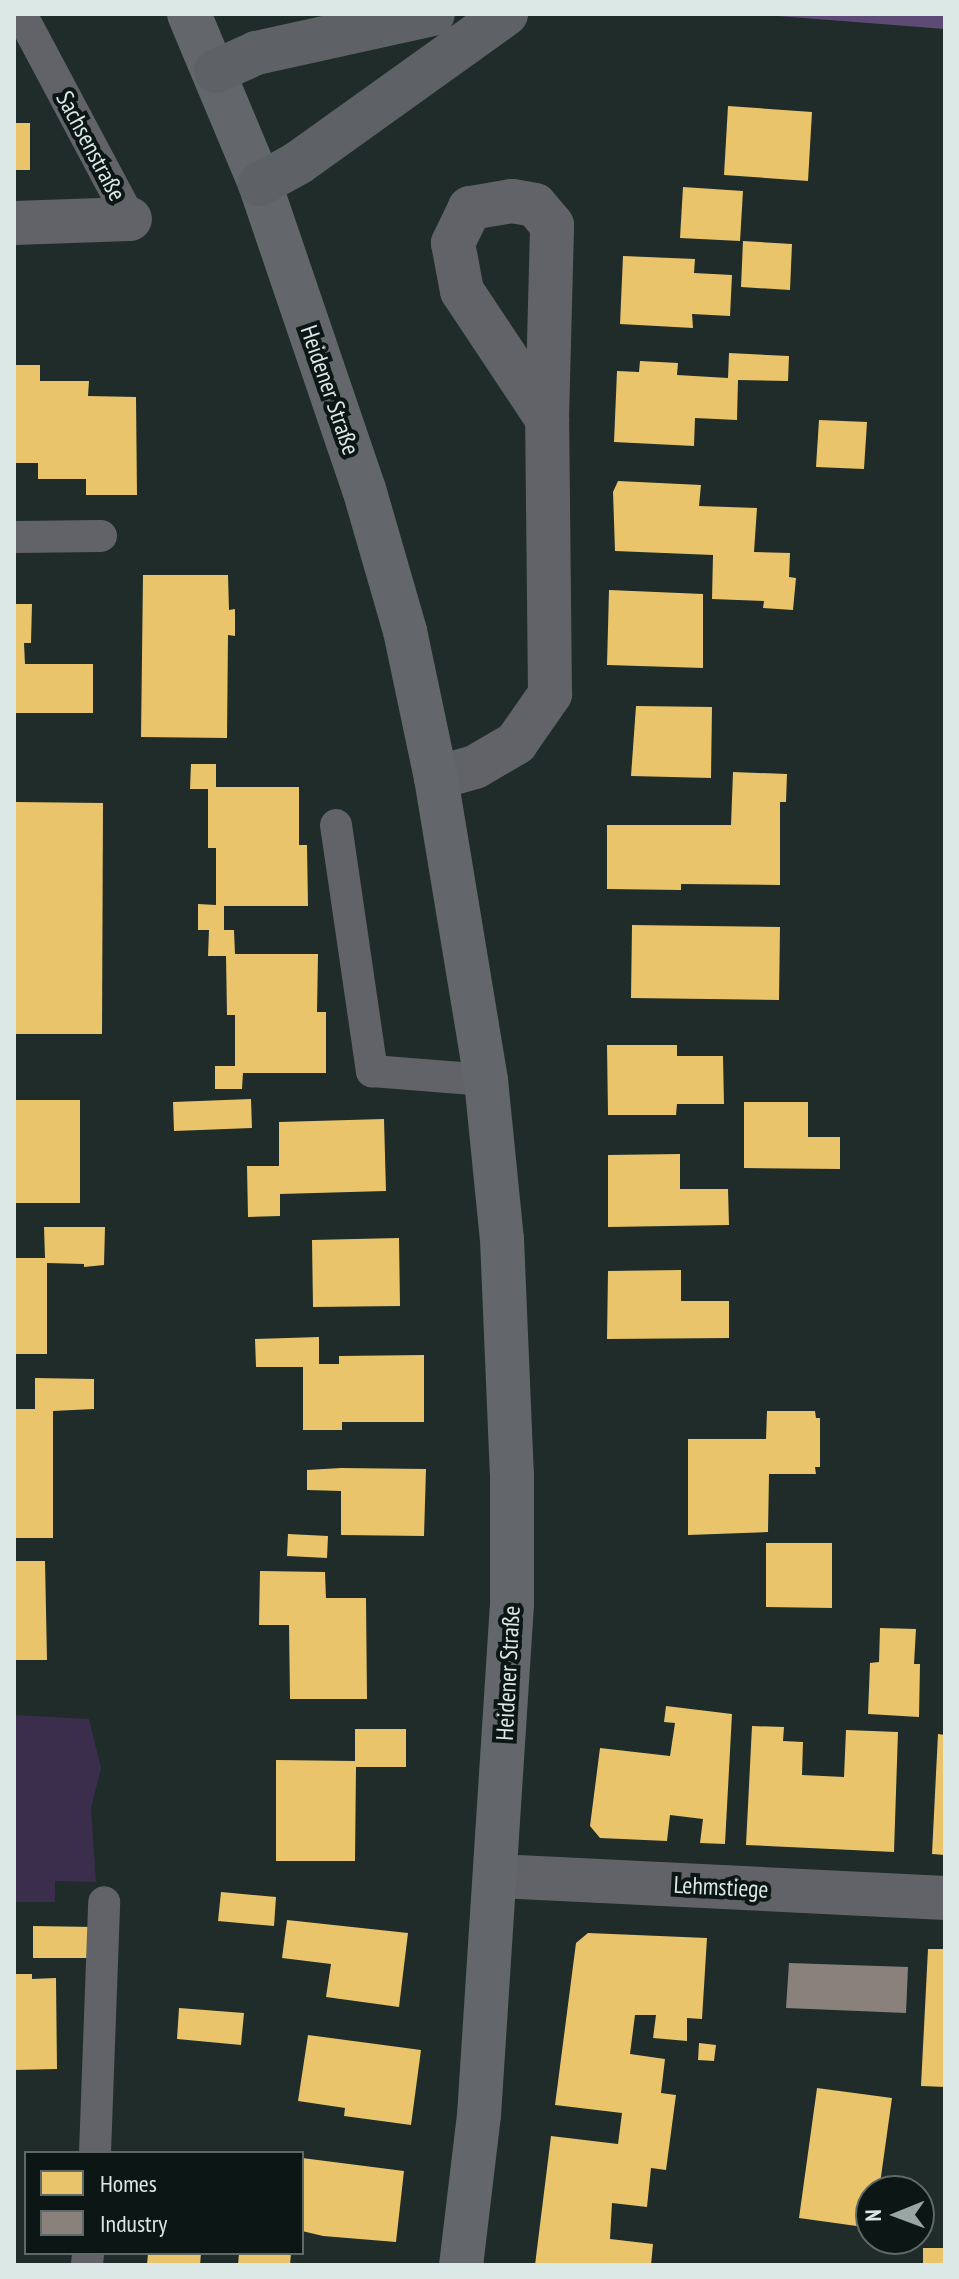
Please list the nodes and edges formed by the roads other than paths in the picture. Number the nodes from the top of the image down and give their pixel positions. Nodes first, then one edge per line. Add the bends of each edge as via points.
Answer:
1 (21, 14) edge
2 (189, 14) edge
3 (433, 14) edge
4 (506, 14) edge
5 (216, 71) junction
6 (260, 184) junction
7 (130, 219) joint
8 (14, 223) edge
9 (547, 419) dead end
10 (101, 536) dead end
11 (14, 537) edge
12 (436, 778) junction
13 (336, 825) dead end
14 (486, 1080) junction
15 (497, 1876) junction
16 (945, 1898) edge
17 (104, 1902) dead end
18 (95, 2151) edge
19 (461, 2265) edge

1 - 7 lane, Sachsenstraße
2 - 5 main road, Heidener Straße
3 - 5 highway via 256,53
4 - 6 highway via 298,163
5 - 6 main road, Heidener Straße
6 - 12 main road, Heidener Straße via 364,489 405,631
7 - 8 street, Sachsenstraße
9 - 12 street via 550,694 516,743 475,767
10 - 11 lane
12 - 14 main road, Heidener Straße
13 - 14 lane via 372,1071
14 - 15 main road, Heidener Straße via 502,1239 512,1473 512,1604
15 - 16 street, Lehmstiege
15 - 19 main road, Heidener Straße via 479,2115
17 - 18 lane

